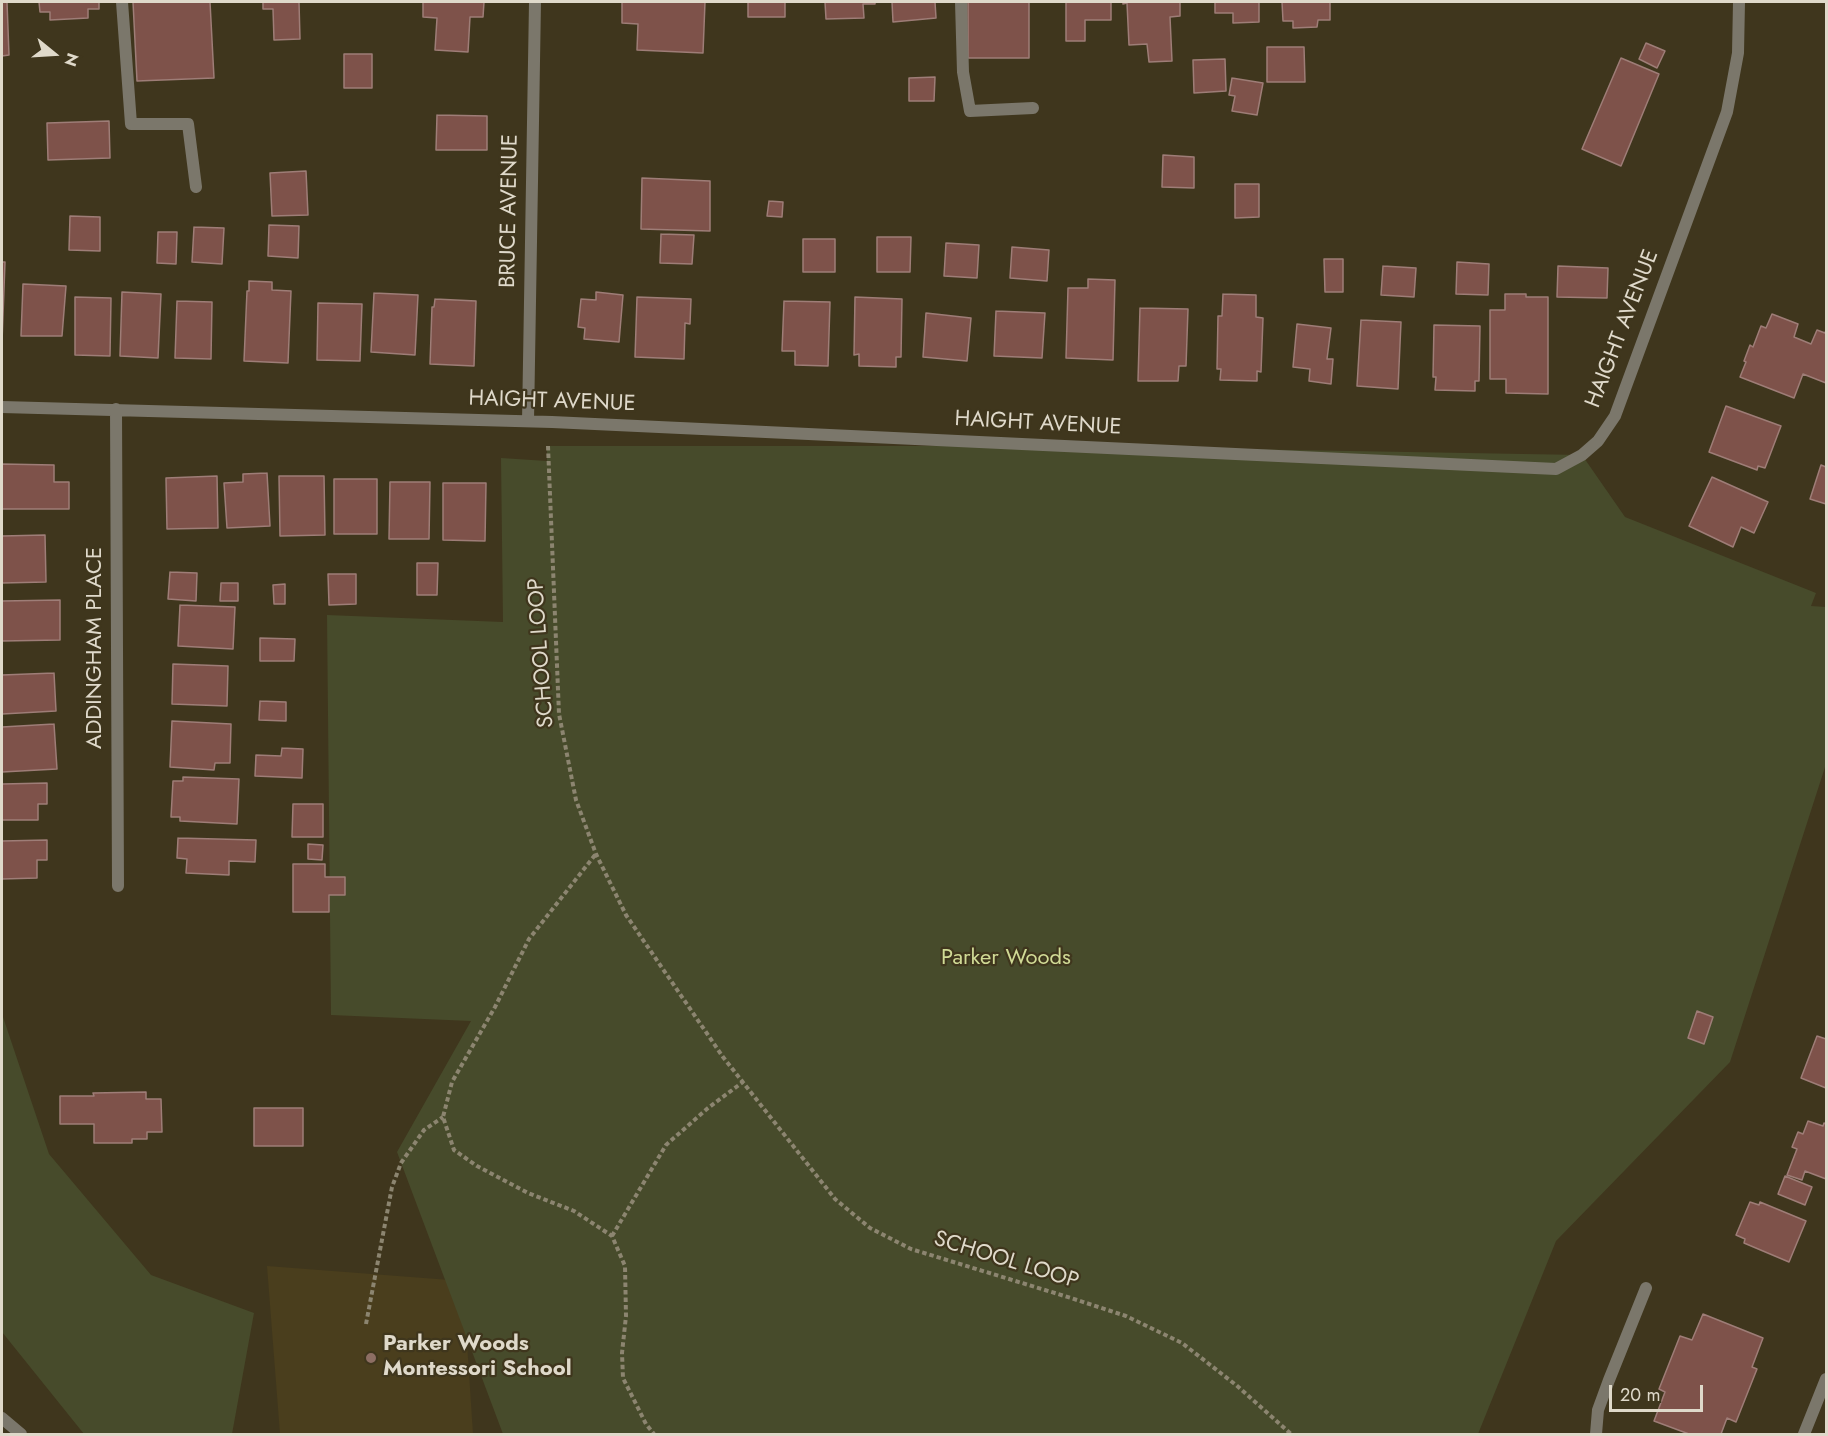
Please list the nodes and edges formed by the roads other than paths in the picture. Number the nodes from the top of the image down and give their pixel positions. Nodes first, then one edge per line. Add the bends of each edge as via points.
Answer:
1 (122, 2) edge
2 (535, 2) edge
3 (961, 2) edge
4 (1738, 2) edge
5 (1033, 108) dead end
6 (196, 187) dead end
7 (2, 406) edge
8 (116, 409) junction
9 (528, 421) junction
10 (118, 886) dead end
11 (1646, 1288) dead end
12 (1827, 1379) edge
13 (2, 1418) edge
14 (21, 1434) edge
15 (1596, 1434) edge
16 (1804, 1434) edge

1 - 6 street via 131,124 188,124
2 - 9 street, BRUCE AVENUE
3 - 5 street via 963,72 970,111
4 - 9 street, HAIGHT AVENUE via 1738,53 1727,112 1614,416 1598,441 1556,469
7 - 8 street, HAIGHT AVENUE
8 - 9 street, HAIGHT AVENUE
8 - 10 street, ADDINGHAM PLACE
11 - 15 street via 1598,1410
12 - 16 street
13 - 14 street

